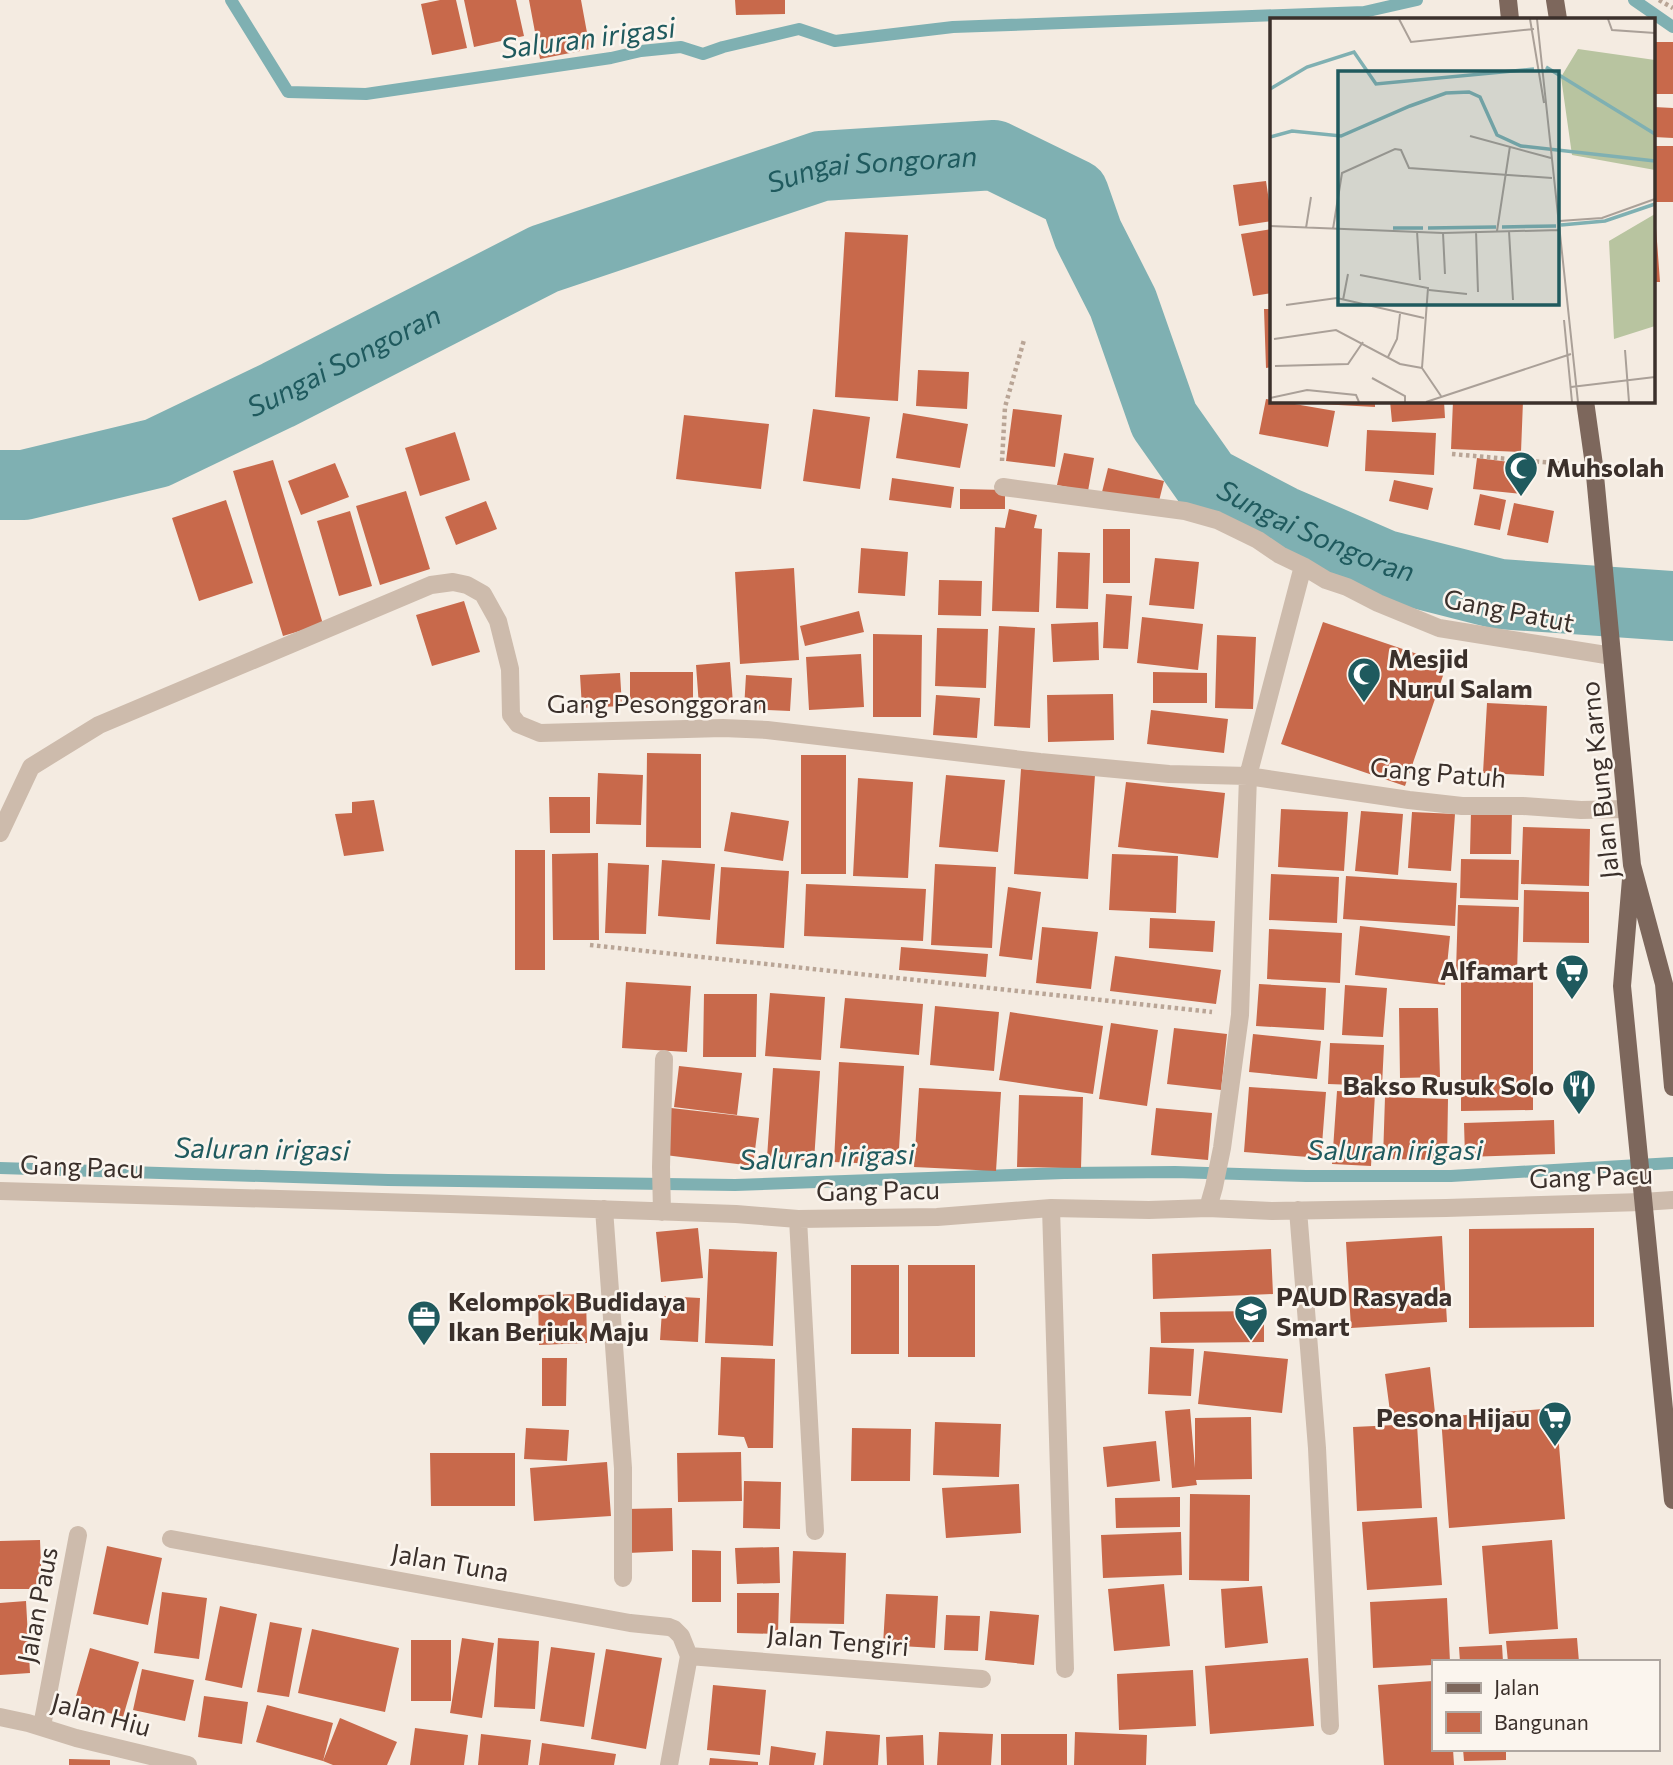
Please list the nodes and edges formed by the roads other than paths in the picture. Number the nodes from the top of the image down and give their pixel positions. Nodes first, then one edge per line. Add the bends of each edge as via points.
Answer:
1 (1508, 0) edge
2 (1555, 0) edge
3 (1510, 18) edge
4 (1558, 18) edge
5 (1585, 402) edge
6 (1003, 487) road end
7 (1303, 566) junction
8 (1612, 656) junction
9 (1248, 776) junction
10 (1626, 809) junction
11 (0, 833) edge
12 (1632, 865) junction
13 (664, 1059) dead end
14 (1673, 1087) edge
15 (0, 1191) edge
16 (1642, 1196) junction
17 (1673, 1200) edge
18 (662, 1204) junction
19 (1051, 1208) junction
20 (1208, 1208) junction
21 (604, 1209) junction
22 (1298, 1210) junction
23 (798, 1219) junction
24 (1673, 1500) edge
25 (815, 1531) dead end
26 (78, 1535) dead end
27 (171, 1539) dead end
28 (622, 1578) dead end
29 (688, 1663) junction
30 (1065, 1669) dead end
31 (982, 1679) dead end
32 (0, 1717) edge
33 (42, 1727) junction
34 (1330, 1727) dead end
35 (188, 1765) edge
36 (669, 1765) edge

1 - 3 main road
2 - 4 main road
5 - 8 main road, Jalan Bung Karno
6 - 7 street, Gang Patut via 1185,511 1236,528
7 - 8 street, Gang Patut via 1439,628
7 - 9 street
8 - 10 main road, Jalan Bung Karno
9 - 10 street, Gang Patuh via 1462,806
9 - 11 street, Gang Pesonggoran via 1053,764 756,729 540,733 518,724 511,715 510,669 498,621 483,594 453,582 432,585 99,725 31,767
9 - 20 street via 1240,1015 1222,1148
10 - 12 main road, Jalan Bung Karno
12 - 14 main road, Jalan Bung Karno via 1664,984
12 - 16 main road via 1622,986
13 - 18 street
15 - 21 street, Gang Pacu
16 - 17 street, Gang Pacu
16 - 22 street, Gang Pacu via 1446,1208
16 - 24 main road
18 - 21 street, Gang Pacu
18 - 23 street, Gang Pacu
19 - 20 street, Gang Pacu
19 - 23 street, Gang Pacu via 937,1217
19 - 30 street
20 - 22 street, Gang Pacu
21 - 28 street via 622,1468
22 - 34 street via 1317,1448
23 - 25 street
26 - 33 street, Jalan Paus
27 - 29 street, Jalan Tuna via 669,1627 681,1636
29 - 31 street, Jalan Tengiri
29 - 36 street
32 - 33 street, Jalan Hiu
33 - 35 street, Jalan Hiu

